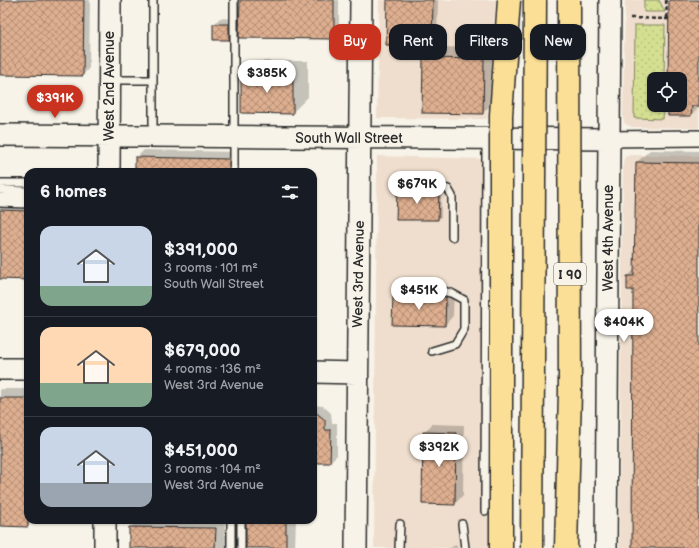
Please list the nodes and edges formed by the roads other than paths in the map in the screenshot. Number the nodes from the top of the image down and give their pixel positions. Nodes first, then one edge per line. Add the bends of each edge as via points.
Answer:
1 (110, 0) edge
2 (153, 0) edge
3 (234, 0) edge
4 (361, 0) edge
5 (509, 0) edge
6 (535, 0) edge
7 (569, 0) edge
8 (610, 0) edge
9 (110, 80) junction
10 (153, 80) junction
11 (0, 135) edge
12 (109, 136) junction
13 (153, 136) junction
14 (234, 137) junction
15 (360, 138) junction
16 (486, 138) junction
17 (699, 138) edge
18 (608, 139) junction
19 (109, 168) edge
20 (234, 168) edge
21 (418, 180) dead end
22 (0, 183) edge
23 (24, 183) edge
24 (0, 190) edge
25 (24, 191) edge
26 (0, 197) edge
27 (24, 197) edge
28 (0, 203) edge
29 (24, 204) edge
30 (452, 237) dead end
31 (411, 284) dead end
32 (432, 351) dead end
33 (0, 369) edge
34 (24, 369) edge
35 (317, 372) edge
36 (358, 373) junction
37 (485, 511) dead end
38 (105, 524) edge
39 (231, 524) edge
40 (241, 524) edge
41 (400, 524) dead end
42 (462, 524) dead end
43 (105, 548) edge
44 (231, 548) edge
45 (241, 548) edge
46 (356, 548) edge
47 (399, 548) edge
48 (465, 548) edge
49 (501, 548) edge
50 (532, 548) edge
51 (566, 548) edge
52 (606, 548) edge

1 - 9 street, West 2nd Avenue
2 - 10 lane
3 - 14 lane
4 - 15 street, West 3rd Avenue
5 - 49 highway, bridge via 502,115
6 - 50 highway, I 90, bridge
7 - 51 highway, I 90, bridge via 570,392
8 - 18 street, West 4th Avenue
9 - 10 lane
9 - 12 street, West 2nd Avenue
10 - 13 lane
11 - 12 street, South Wall Street
12 - 13 street, South Wall Street
12 - 19 street, West 2nd Avenue
13 - 14 street, South Wall Street
14 - 15 street, South Wall Street
14 - 20 lane
15 - 16 street, South Wall Street
15 - 36 street, West 3rd Avenue
16 - 18 street, South Wall Street
16 - 37 lane
17 - 18 street, South Wall Street
18 - 52 street, West 4th Avenue
21 - 30 lane via 448,189 452,196
22 - 23 lane
24 - 25 lane
26 - 27 lane
28 - 29 lane
31 - 32 lane via 451,293 464,300 464,329 455,344
33 - 34 street
35 - 36 street
36 - 46 street, West 3rd Avenue
38 - 43 street
39 - 44 lane
40 - 45 lane
41 - 47 lane
42 - 48 lane

